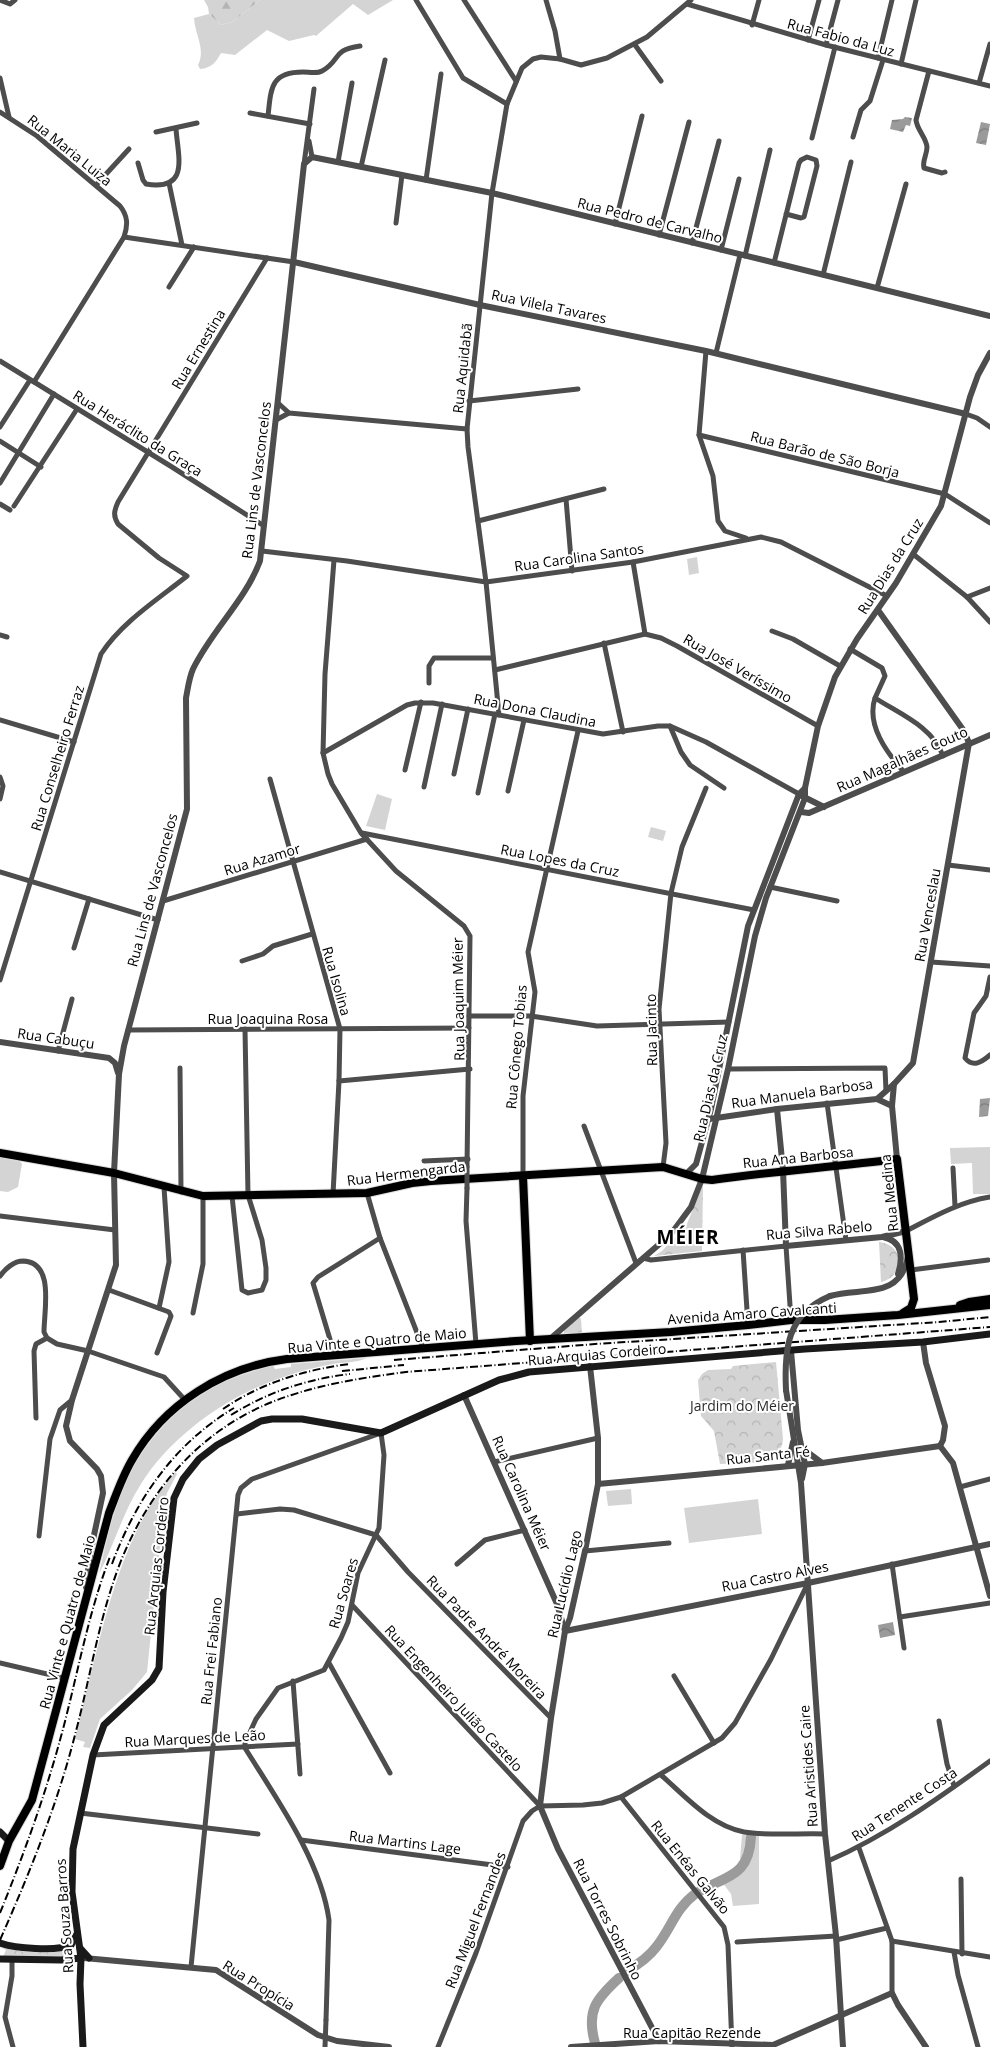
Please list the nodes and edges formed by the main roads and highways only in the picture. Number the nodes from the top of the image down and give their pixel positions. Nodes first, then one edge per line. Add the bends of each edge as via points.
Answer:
1 (0, 1153) edge
2 (897, 1159) joint
3 (523, 1176) junction
4 (702, 1179) joint
5 (914, 1299) junction
6 (990, 1300) edge
7 (990, 1305) edge
8 (970, 1307) junction
9 (956, 1308) junction
10 (935, 1311) junction
11 (898, 1315) junction
12 (990, 1334) edge
13 (550, 1339) joint
14 (530, 1340) junction
15 (93, 1755) joint
16 (0, 1832) edge
17 (9, 1841) junction
18 (0, 1866) edge
19 (78, 1932) junction
20 (0, 1943) edge
21 (85, 1958) junction
22 (0, 1959) edge
23 (83, 2047) edge

1 - 3 main road, Rua Hermengarda via 114,1173 203,1196 367,1193 412,1183
2 - 4 main road, Rua Ana Barbosa
2 - 5 main road, Rua Medina
3 - 4 main road, Rua Hermengarda via 663,1167
3 - 14 main road, Rua Cônego Tobias
5 - 10 main road via 921,1307
5 - 11 main road via 909,1310
6 - 8 main road
6 - 9 main road, Avenida Amaro Cavalcanti via 965,1303
7 - 8 main road, Avenida Amaro Cavalcanti
8 - 9 main road, Avenida Amaro Cavalcanti
9 - 10 main road, Avenida Amaro Cavalcanti
10 - 11 main road, Avenida Amaro Cavalcanti
11 - 13 main road, Avenida Amaro Cavalcanti
12 - 15 main road, Rua Arquias Cordeiro via 923,1342 590,1366 516,1375 381,1432 308,1420 272,1419 249,1426 199,1459 183,1479 174,1498 156,1674 104,1724
13 - 14 main road, Rua Vinte e Quatro de Maio
14 - 17 main road, Rua Vinte e Quatro de Maio via 277,1361 252,1366 183,1397 149,1434 124,1476 110,1513 32,1800
15 - 19 main road, Rua Souza Barros via 72,1859 72,1892
16 - 17 main road
17 - 18 main road, Rua Vinte e Quatro de Maio
19 - 20 main road via 73,1943 66,1948 18,1947
19 - 21 main road, Rua Souza Barros
21 - 22 main road
21 - 23 main road, Rua Souza Barros via 80,1984

